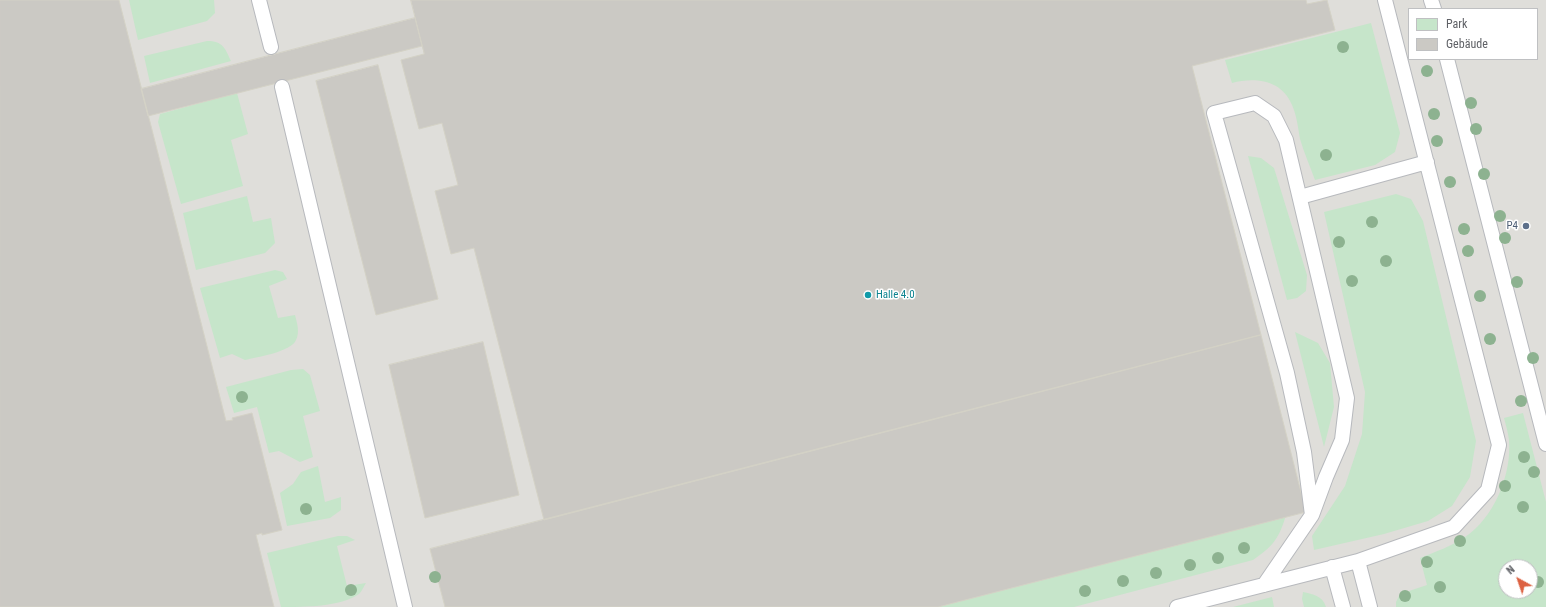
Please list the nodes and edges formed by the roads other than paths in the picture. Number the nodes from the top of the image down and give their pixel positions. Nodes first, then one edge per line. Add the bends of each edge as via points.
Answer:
1 (259, 0) edge
2 (1385, 0) edge
3 (271, 48) dead end
4 (1447, 60) edge
5 (282, 87) dead end
6 (1427, 162) junction
7 (1300, 197) junction
8 (1546, 444) edge
9 (1312, 515) junction
10 (1358, 561) junction
11 (1332, 567) junction
12 (1264, 585) junction
13 (406, 607) edge
14 (1177, 607) edge
15 (1343, 607) edge
16 (1370, 607) edge

1 - 3 lane
2 - 6 lane
4 - 8 lane
5 - 13 lane
6 - 7 lane
6 - 10 lane via 1499,445 1488,490 1454,527
7 - 9 lane via 1347,398 1342,440
7 - 9 lane via 1286,140 1274,116 1254,103 1214,113 1287,373 1304,452
9 - 12 lane
10 - 11 lane
10 - 16 lane
11 - 12 lane
11 - 15 lane
12 - 14 lane

